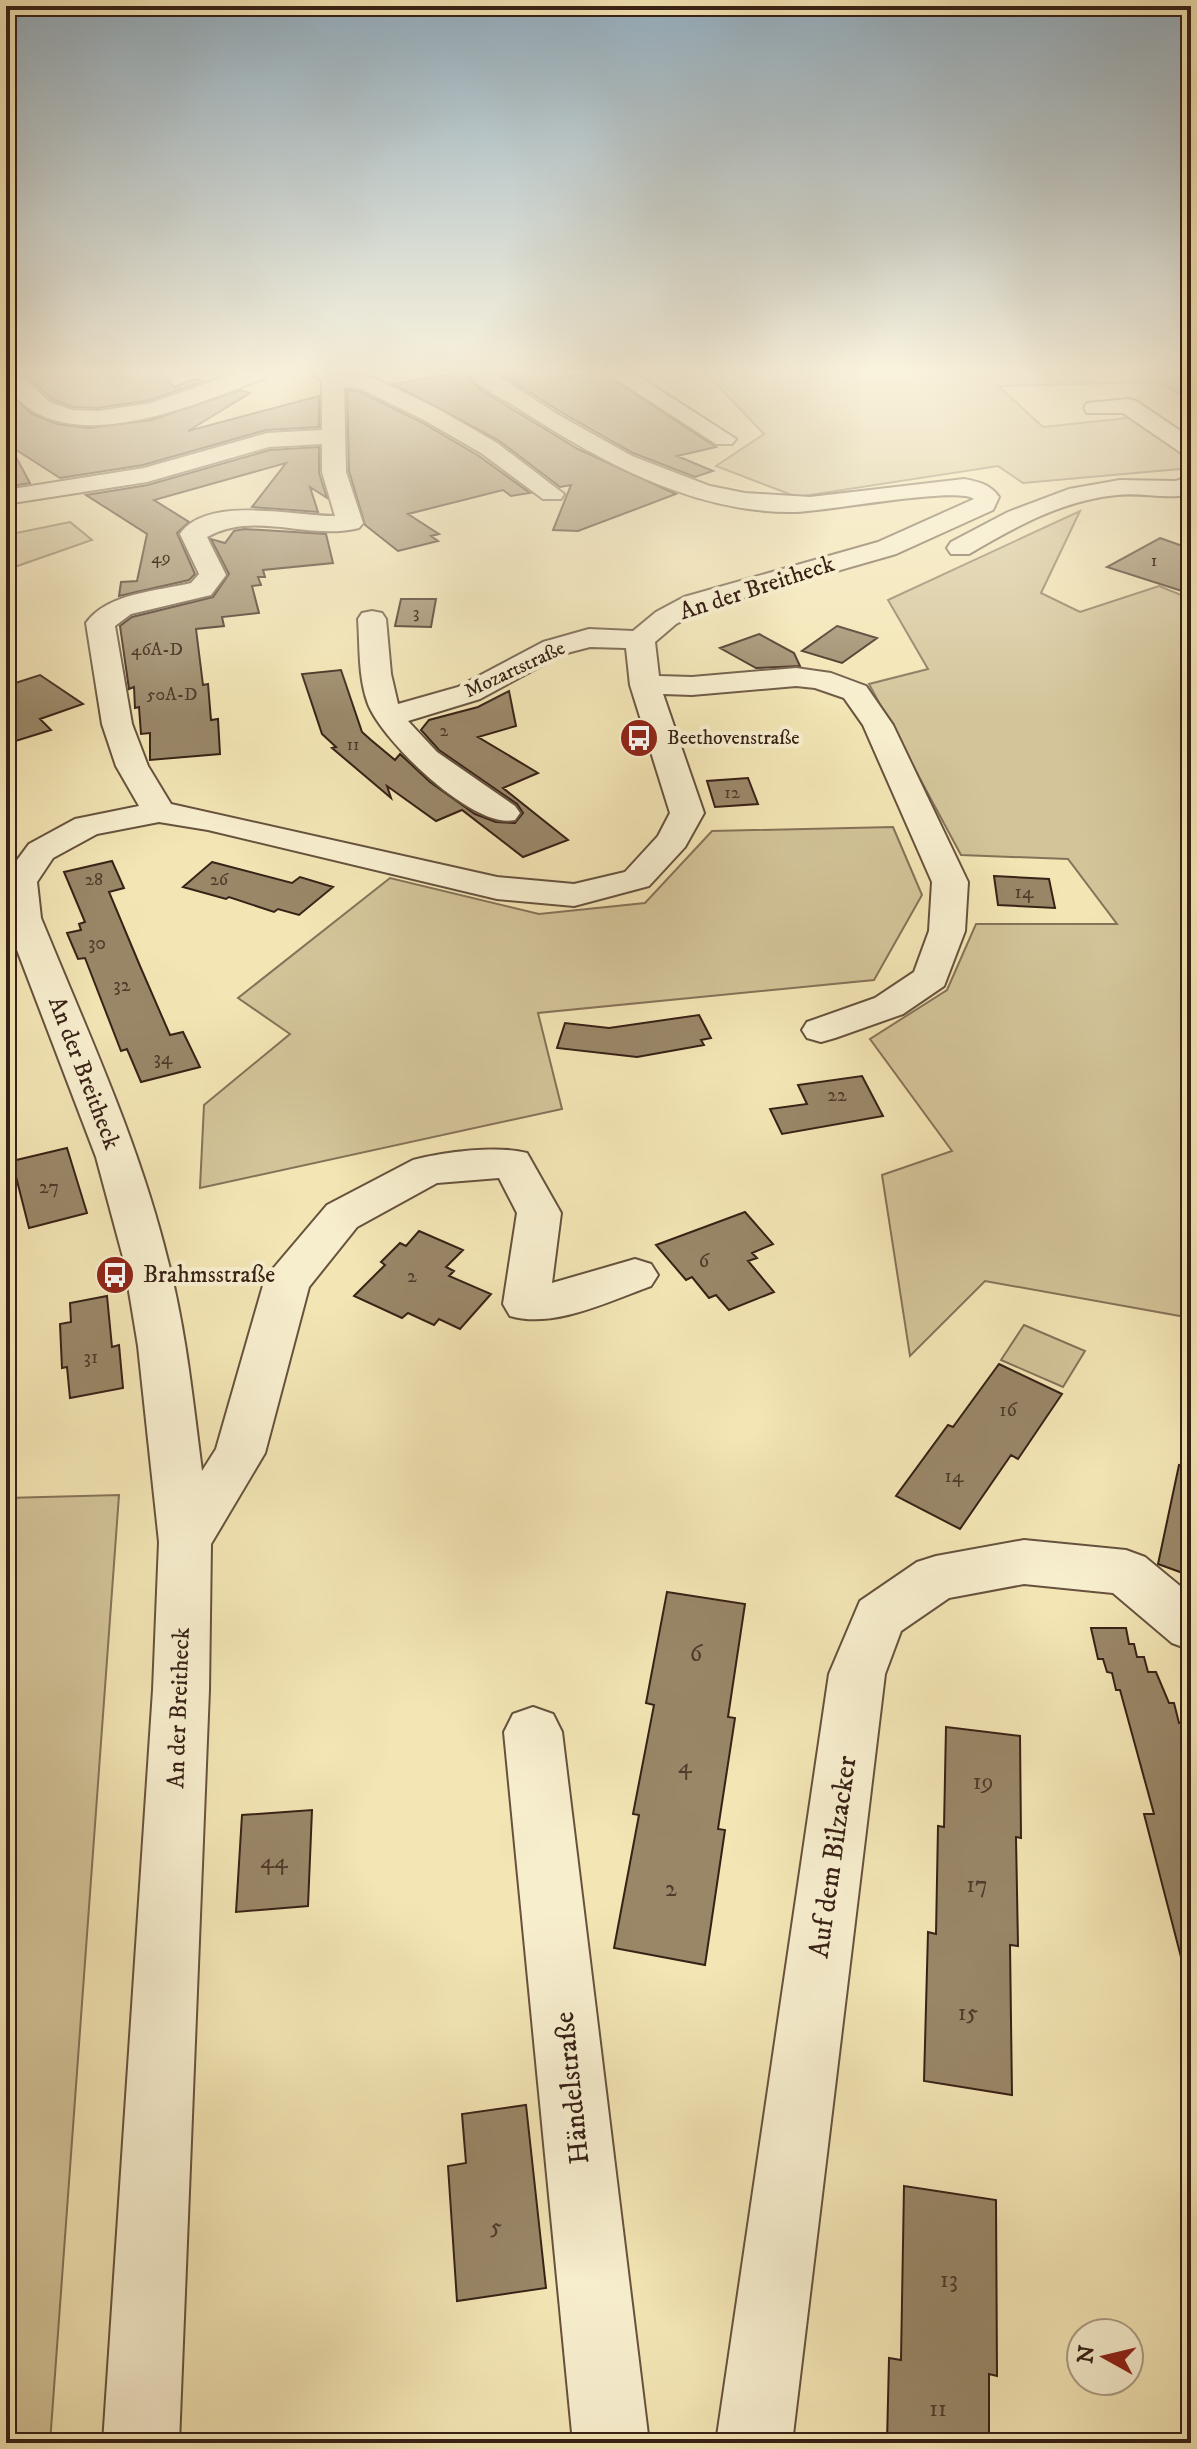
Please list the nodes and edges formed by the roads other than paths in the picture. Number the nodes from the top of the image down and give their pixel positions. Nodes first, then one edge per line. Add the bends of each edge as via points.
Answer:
1 (75, 486) edge
2 (338, 486) edge
3 (541, 486) edge
4 (687, 486) edge
5 (962, 486) edge
6 (965, 486) edge
7 (1188, 490) edge
8 (552, 494) dead end
9 (6, 497) edge
10 (887, 548) junction
11 (372, 619) dead end
12 (640, 640) junction
13 (645, 685) junction
14 (391, 716) junction
15 (159, 812) junction
16 (503, 813) dead end
17 (821, 1030) dead end
18 (635, 1275) dead end
19 (185, 1542) junction
20 (1191, 1627) edge
21 (533, 1732) dead end
22 (141, 2443) edge
23 (611, 2443) edge
24 (754, 2443) edge

1 - 9 street
2 - 15 street via 350,523 227,519 203,527 193,534 213,575 201,589 121,608 100,623 117,724 132,766
3 - 8 street
4 - 5 street via 746,502 789,505
6 - 10 street via 987,497 984,505
7 - 10 street via 1121,487 1079,494 1017,515 955,551
10 - 12 street, An der Breitheck via 694,603
11 - 14 street via 377,685
12 - 13 street, An der Breitheck
12 - 14 street, Mozartstraße via 589,638 553,648 469,693
13 - 15 street, An der Breitheck via 687,813 673,840 637,879 574,895 497,888
13 - 17 street via 820,679 855,692 878,725 950,882 947,931 931,978 889,1006
14 - 16 street via 406,742 448,778
15 - 19 street, An der Breitheck via 87,826 41,851 19,882 23,918 117,1157 146,1261 162,1346
18 - 19 street via 575,1296 526,1304 539,1213 512,1163 428,1170 342,1216 287,1282 240,1453
19 - 22 street, An der Breitheck
20 - 24 street, Auf dem Bilzacker via 1126,1572 1024,1562 936,1578 879,1617 857,1674
21 - 23 street, Händelstraße

